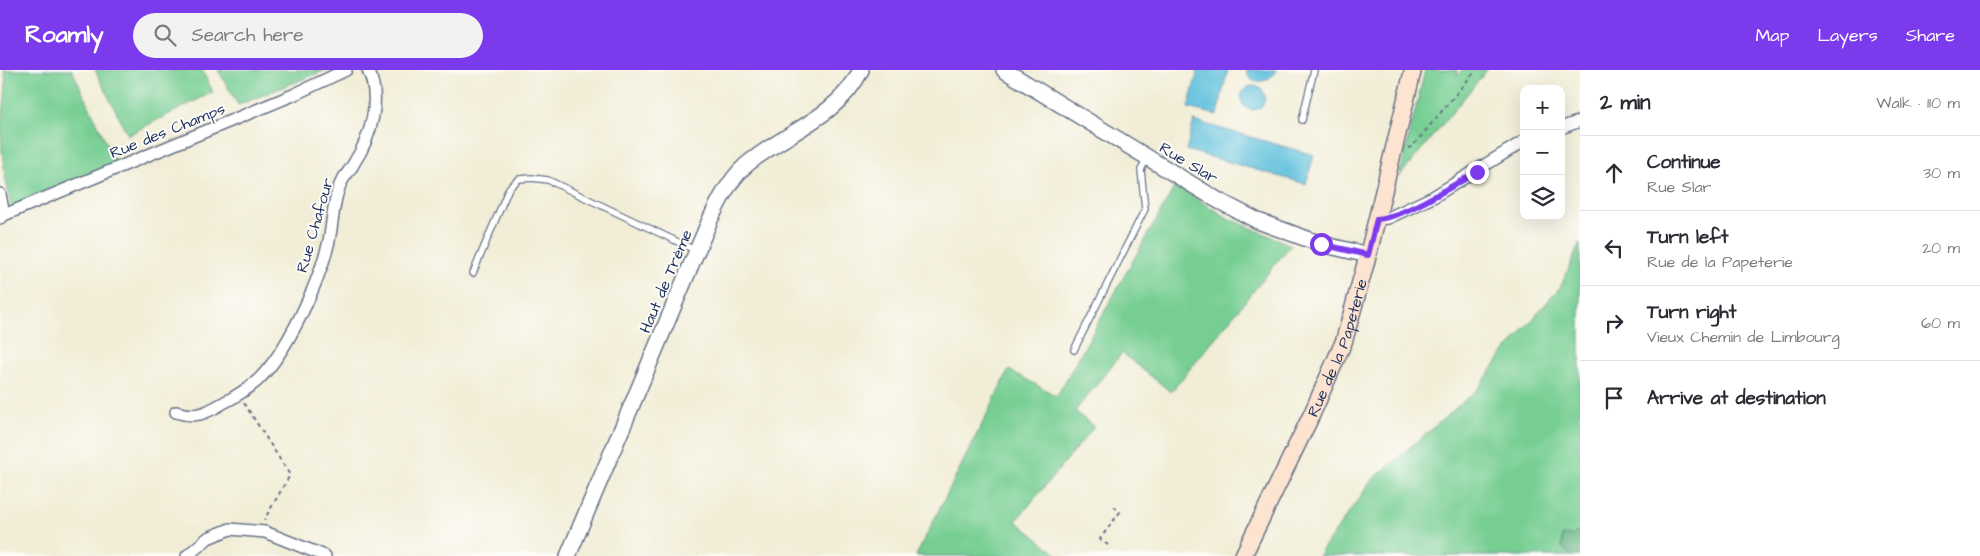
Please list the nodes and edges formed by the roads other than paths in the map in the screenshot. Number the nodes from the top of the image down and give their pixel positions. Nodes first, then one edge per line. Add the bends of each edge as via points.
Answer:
1 (346, 70) edge
2 (368, 70) edge
3 (861, 70) edge
4 (1004, 70) edge
5 (1314, 70) edge
6 (1413, 70) edge
7 (1302, 120) dead end
8 (1580, 121) edge
9 (1565, 127) edge
10 (1520, 143) edge
11 (1147, 157) junction
12 (0, 194) edge
13 (2, 216) edge
14 (1377, 219) junction
15 (696, 251) junction
16 (1368, 255) junction
17 (473, 273) dead end
18 (1074, 350) dead end
19 (176, 412) dead end
20 (186, 556) edge
21 (325, 556) edge
22 (568, 556) edge
23 (1244, 556) edge

1 - 13 street, Rue des Champs
2 - 19 street, Rue Chafour via 373,80 371,129 339,187 328,245 300,319 258,380 239,395 196,416
3 - 15 street, Haut de Trème via 857,80 837,103 814,121 770,146 744,167 723,193
4 - 11 street, Rue Slar
5 - 7 lane
6 - 14 main road, Rue de la Papeterie
8 - 9 street
10 - 14 street via 1433,197 1388,218
11 - 16 street, Rue Slar via 1258,221 1321,244
11 - 18 lane via 1140,170 1145,209
12 - 13 street
14 - 16 main road, Rue de la Papeterie
15 - 17 lane via 548,180 519,179 509,188
15 - 22 street, Haut de Trème
16 - 23 main road, Rue de la Papeterie via 1344,341
20 - 21 street via 208,538 230,529 265,532

